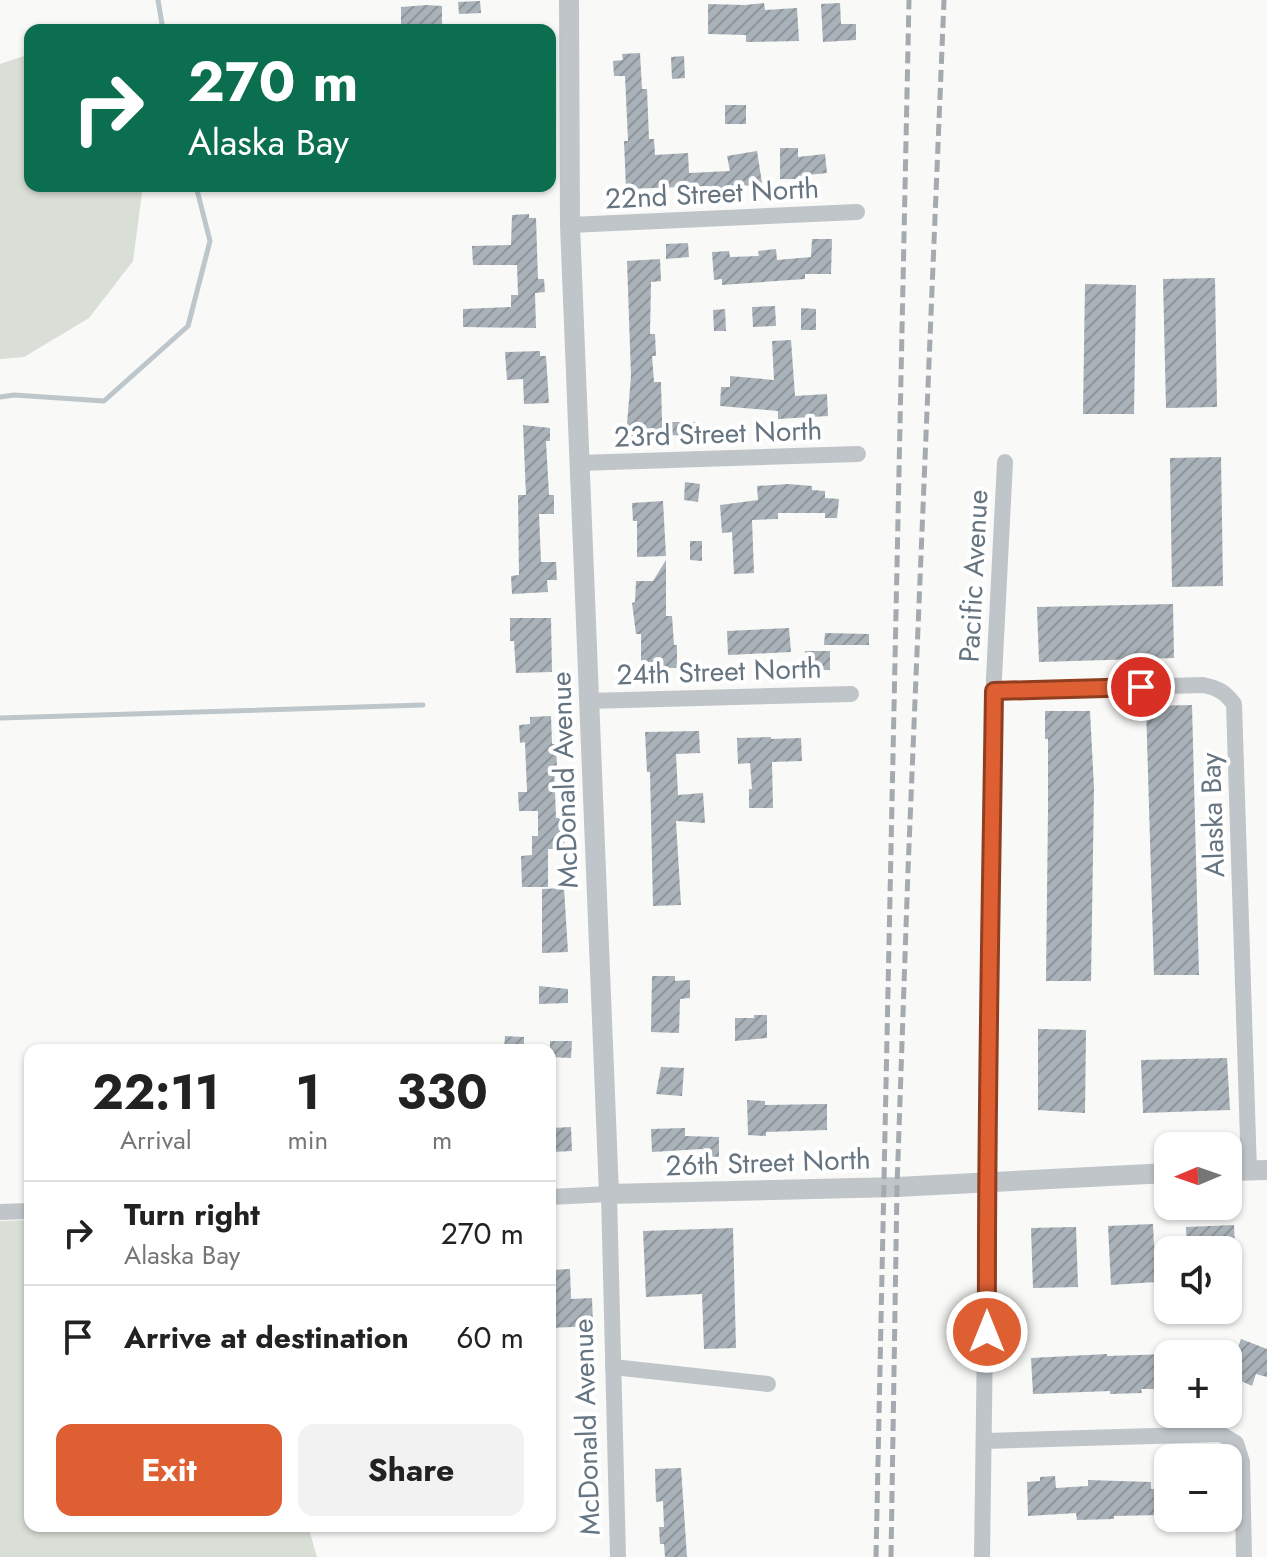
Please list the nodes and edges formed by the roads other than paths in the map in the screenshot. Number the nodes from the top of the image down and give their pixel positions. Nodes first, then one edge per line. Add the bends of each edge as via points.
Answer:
1 (569, 0) edge
2 (857, 212) dead end
3 (570, 225) junction
4 (858, 454) dead end
5 (1005, 462) dead end
6 (579, 463) junction
7 (994, 691) junction
8 (851, 694) dead end
9 (588, 701) junction
10 (1248, 1171) edge
11 (1154, 1174) edge
12 (986, 1181) junction
13 (609, 1194) junction
14 (556, 1197) edge
15 (24, 1211) edge
16 (0, 1212) edge
17 (613, 1367) junction
18 (768, 1384) dead end
19 (985, 1441) junction
20 (618, 1557) edge
21 (982, 1557) edge
22 (1244, 1557) edge

1 - 3 street, McDonald Avenue
2 - 3 street, 22nd Street North
3 - 6 street, McDonald Avenue
4 - 6 street, 23rd Street North
5 - 7 street, Pacific Avenue
6 - 9 street, McDonald Avenue
7 - 10 street, Alaska Bay via 1203,685 1227,694 1234,704
7 - 12 street, Pacific Avenue
8 - 9 street, 24th Street North
9 - 13 street, McDonald Avenue
11 - 12 street, 26th Street North
12 - 13 street, 26th Street North
12 - 19 street, Pacific Avenue
13 - 14 street, 26th Street North
13 - 17 street, McDonald Avenue
15 - 16 street
17 - 18 street
17 - 20 street, McDonald Avenue
19 - 21 street, Pacific Avenue
19 - 22 street via 1221,1434 1236,1443 1242,1462

